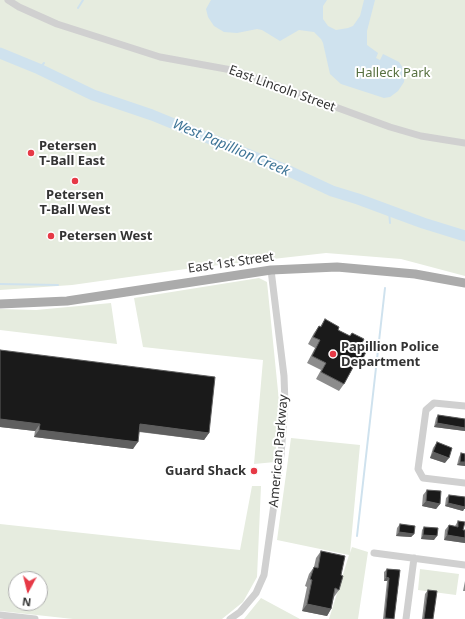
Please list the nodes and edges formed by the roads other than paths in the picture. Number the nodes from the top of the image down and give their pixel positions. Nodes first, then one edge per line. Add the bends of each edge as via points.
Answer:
1 (8, 0) edge
2 (465, 143) edge
3 (271, 270) junction
4 (465, 283) edge
5 (0, 304) edge
6 (465, 406) edge
7 (465, 483) edge
8 (374, 553) dead end
9 (414, 558) junction
10 (465, 565) edge
11 (0, 615) edge
12 (35, 619) edge
13 (230, 619) edge
14 (406, 619) edge

1 - 2 street, East Lincoln Street via 53,22 160,57 237,71 390,127 422,136
3 - 4 main road, East 1st Street via 366,268 421,274
3 - 5 main road, East 1st Street via 67,301
3 - 13 street, American Parkway via 284,376 285,404 281,455 264,575 256,593 240,612
6 - 7 street via 434,403 426,410 418,469 423,478
8 - 9 street
9 - 10 street
9 - 14 street
11 - 12 street

